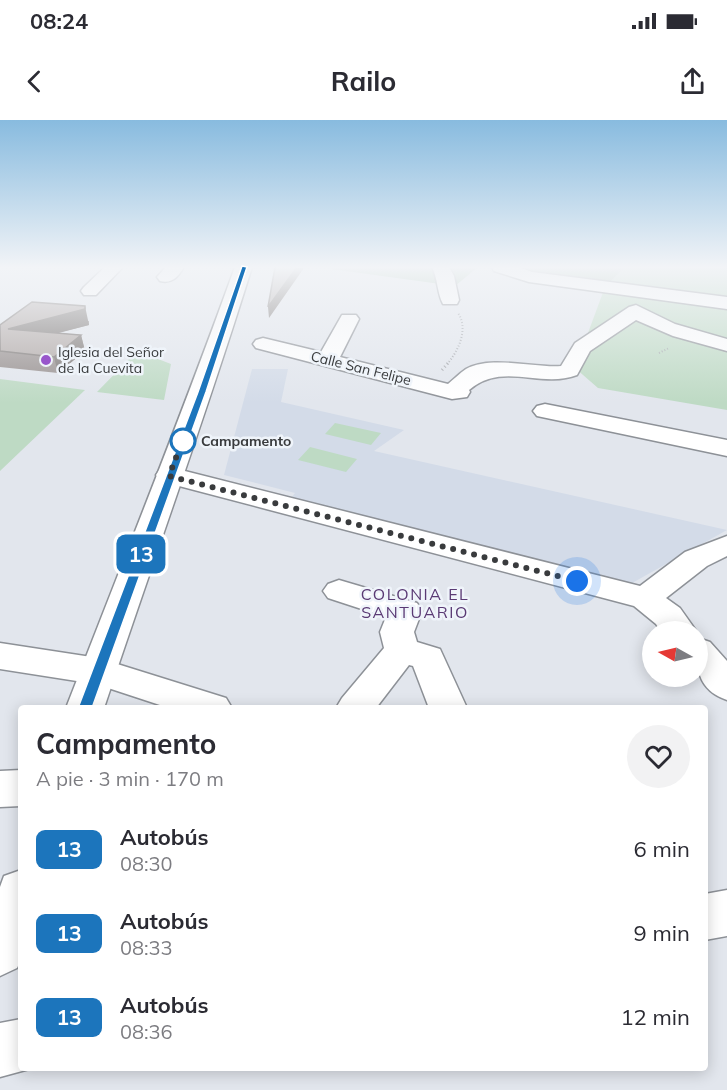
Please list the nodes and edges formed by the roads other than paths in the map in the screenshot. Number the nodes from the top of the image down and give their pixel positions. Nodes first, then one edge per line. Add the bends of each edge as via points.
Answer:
1 (229, 312) edge
2 (634, 312) edge
3 (638, 312) edge
4 (349, 319) dead end
5 (727, 343) edge
6 (263, 344) dead end
7 (328, 360) junction
8 (545, 411) dead end
9 (727, 448) edge
10 (169, 476) junction
11 (727, 545) edge
12 (339, 591) dead end
13 (645, 598) junction
14 (672, 621) edge
15 (402, 650) junction
16 (0, 656) edge
17 (708, 663) edge
18 (98, 671) junction
19 (727, 686) edge
20 (86, 705) edge
21 (197, 705) edge
22 (357, 705) edge
23 (447, 705) edge
24 (18, 788) edge
25 (0, 789) edge
26 (18, 900) edge
27 (727, 913) edge
28 (708, 916) edge
29 (0, 951) edge
30 (18, 1047) edge
31 (0, 1050) edge

1 - 10 street
2 - 7 street, Calle San Felipe via 582,347 569,370 474,373 456,392
3 - 5 street via 670,328
4 - 7 street
6 - 7 street, Calle San Felipe
8 - 9 street
10 - 13 street
10 - 18 street
11 - 13 street via 696,559
12 - 15 street via 405,611 397,632
13 - 14 street
15 - 22 street
15 - 23 street via 427,658
16 - 18 street
17 - 19 street
18 - 20 street
18 - 21 street
24 - 25 street
26 - 29 street
27 - 28 street
30 - 31 street

